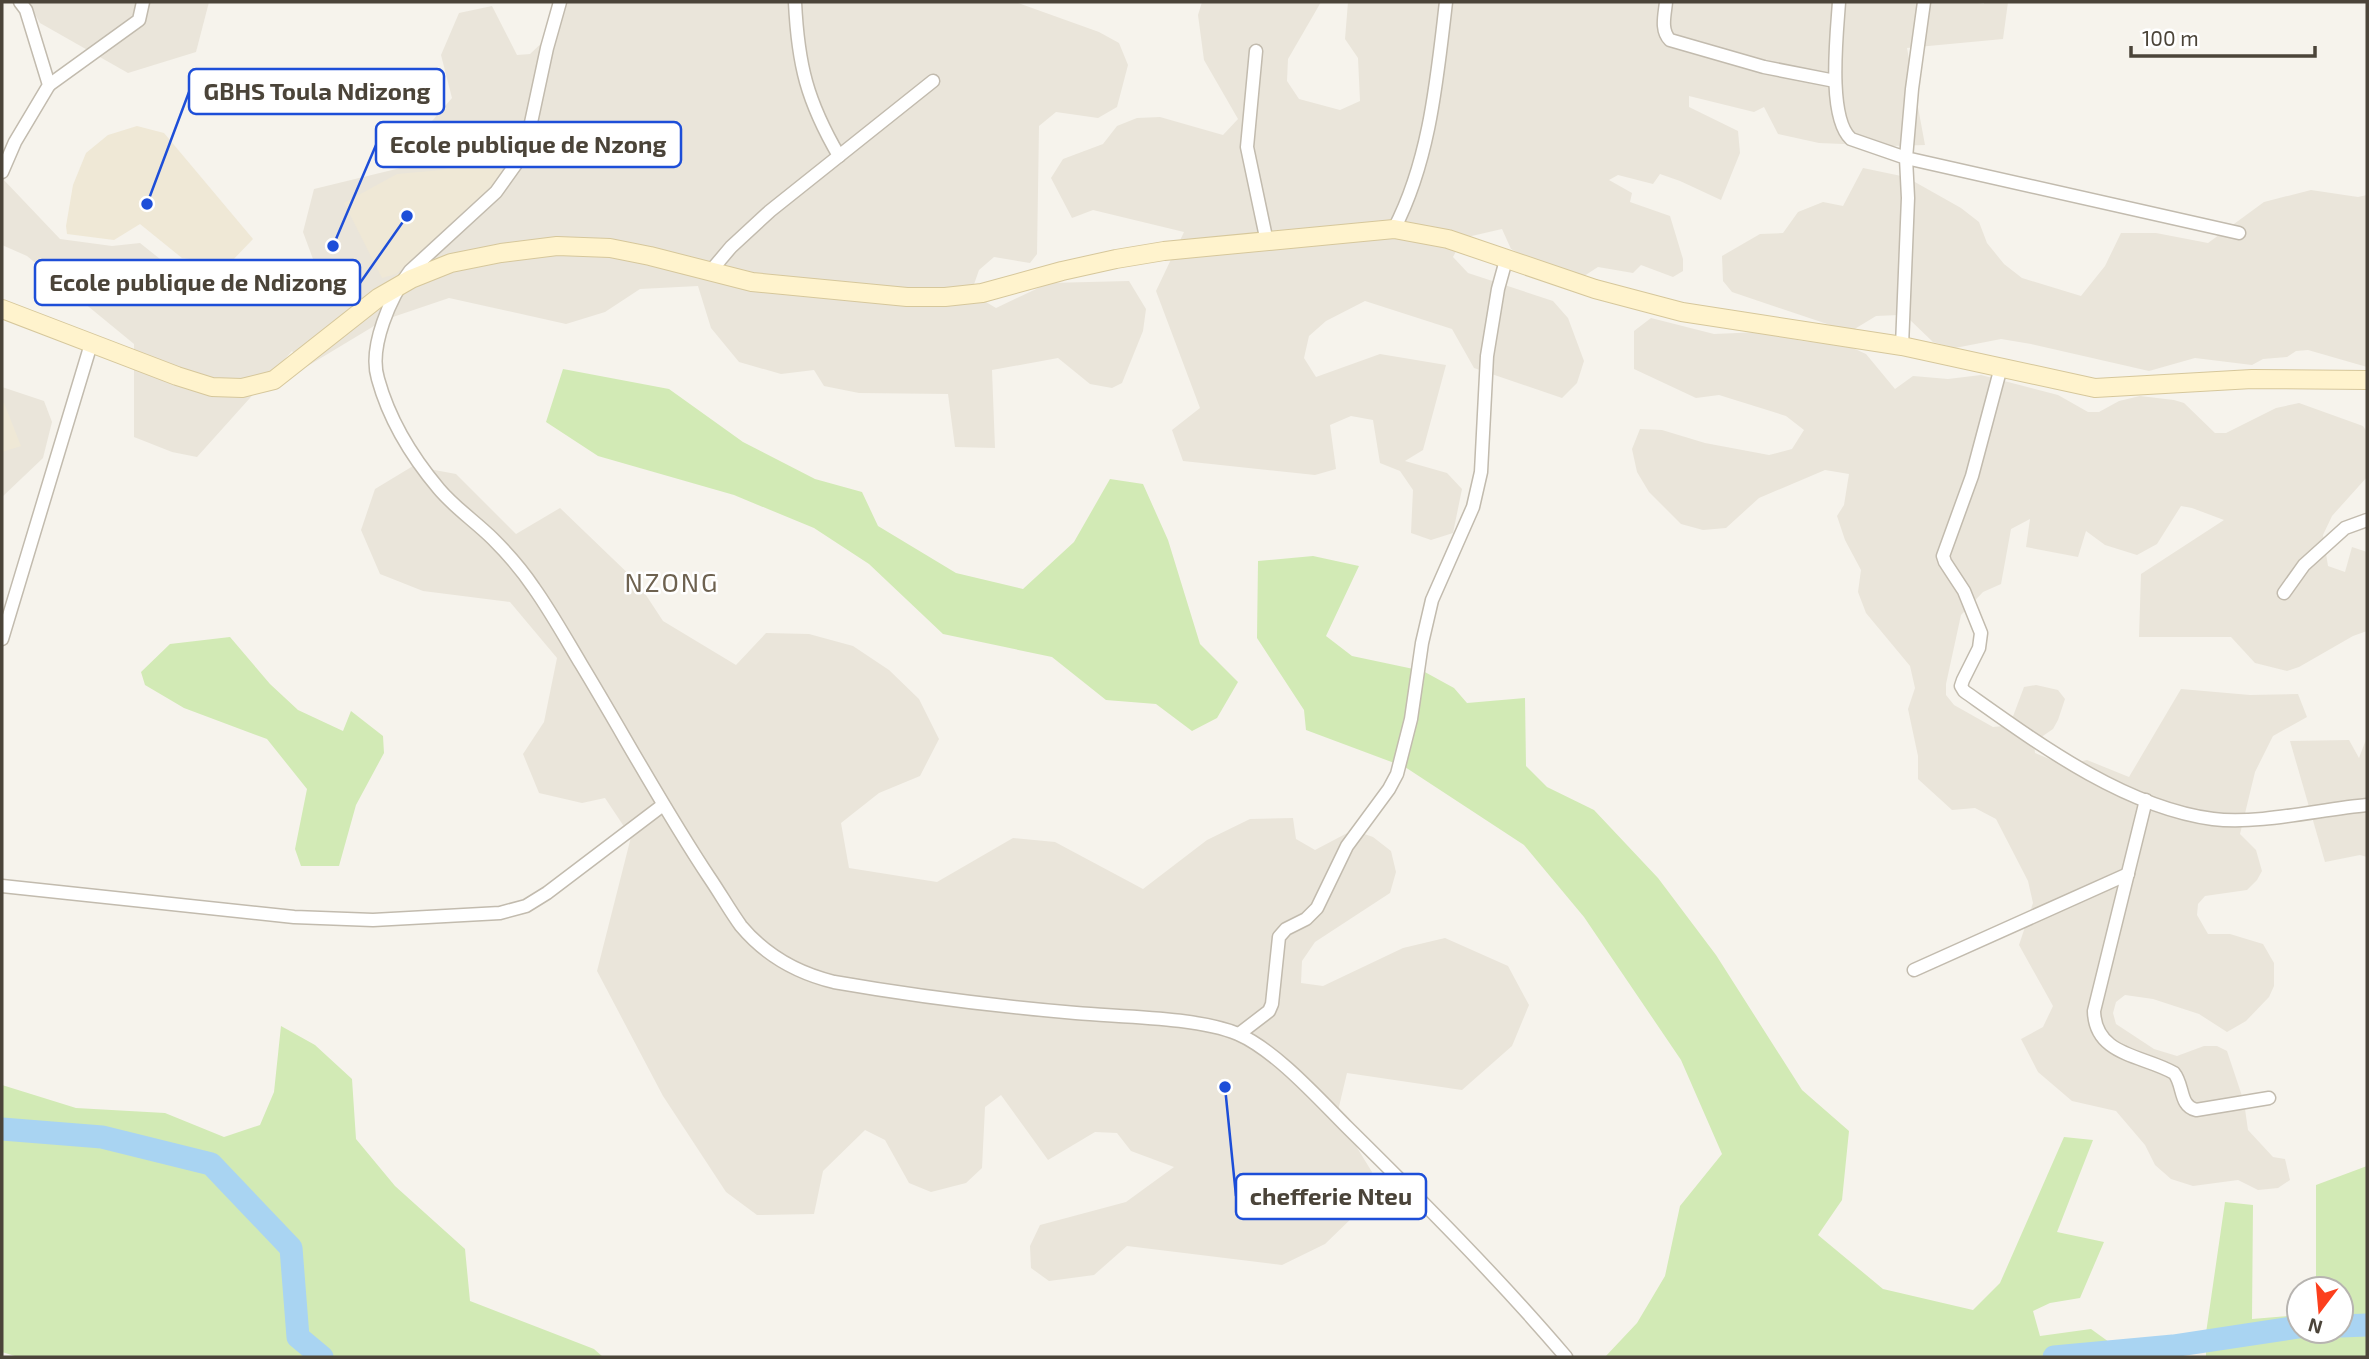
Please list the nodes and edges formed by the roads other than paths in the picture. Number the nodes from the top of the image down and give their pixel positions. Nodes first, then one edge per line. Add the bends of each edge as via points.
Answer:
1 (20, 2) edge
2 (143, 2) edge
3 (560, 2) edge
4 (795, 2) edge
5 (1446, 2) edge
6 (1666, 2) edge
7 (1839, 2) edge
8 (1924, 2) edge
9 (1256, 51) dead end
10 (933, 81) dead end
11 (1835, 81) junction
12 (49, 85) junction
13 (839, 156) junction
14 (1906, 158) junction
15 (2, 172) edge
16 (1394, 229) junction
17 (2239, 233) dead end
18 (1267, 242) junction
19 (1506, 260) junction
20 (709, 272) junction
21 (399, 285) junction
22 (2, 309) edge
23 (91, 344) junction
24 (1902, 346) junction
25 (2001, 367) junction
26 (2367, 380) edge
27 (2367, 520) edge
28 (2284, 593) dead end
29 (2, 639) edge
30 (2146, 800) junction
31 (663, 805) junction
32 (2367, 805) edge
33 (2128, 874) junction
34 (2, 886) edge
35 (1914, 970) dead end
36 (1238, 1034) junction
37 (2269, 1098) dead end
38 (1566, 1357) edge

1 - 12 street
2 - 12 street via 139,20
3 - 21 street via 521,157 496,192
4 - 13 street via 797,46 811,101
5 - 16 street via 1417,173
6 - 11 street via 1664,28 1670,40 1764,67
7 - 11 street
8 - 14 street
9 - 18 street via 1247,148
10 - 13 street
11 - 14 street via 1845,134
12 - 15 street
13 - 20 street via 770,211
14 - 17 street
14 - 24 street
16 - 18 street
16 - 19 street via 1448,239
18 - 20 street via 1116,259 982,293 945,297 781,286
19 - 24 street via 1682,312
19 - 36 street via 1487,356 1481,472 1473,507 1432,600 1411,719 1396,774 1342,854 1317,908 1279,937 1272,1004
20 - 21 street via 610,248 557,246 451,263
21 - 23 street via 274,380 242,388 212,387
21 - 31 street via 375,355 390,413 439,489 500,547 536,590
22 - 23 street
23 - 29 street
24 - 25 street
25 - 26 street via 2095,388 2252,379
25 - 30 street via 1972,476 1943,556 1981,633 1961,686 2043,746
27 - 28 street via 2345,528 2304,565
30 - 32 street via 2186,814 2240,820
30 - 33 street
31 - 34 street via 547,893 526,906 500,913 373,920 307,917
31 - 36 street via 741,926 785,965 809,976 940,999 1189,1023
33 - 35 street
33 - 37 street via 2096,999 2094,1026 2120,1051 2174,1073 2190,1108
36 - 38 street via 1308,1088 1411,1189

